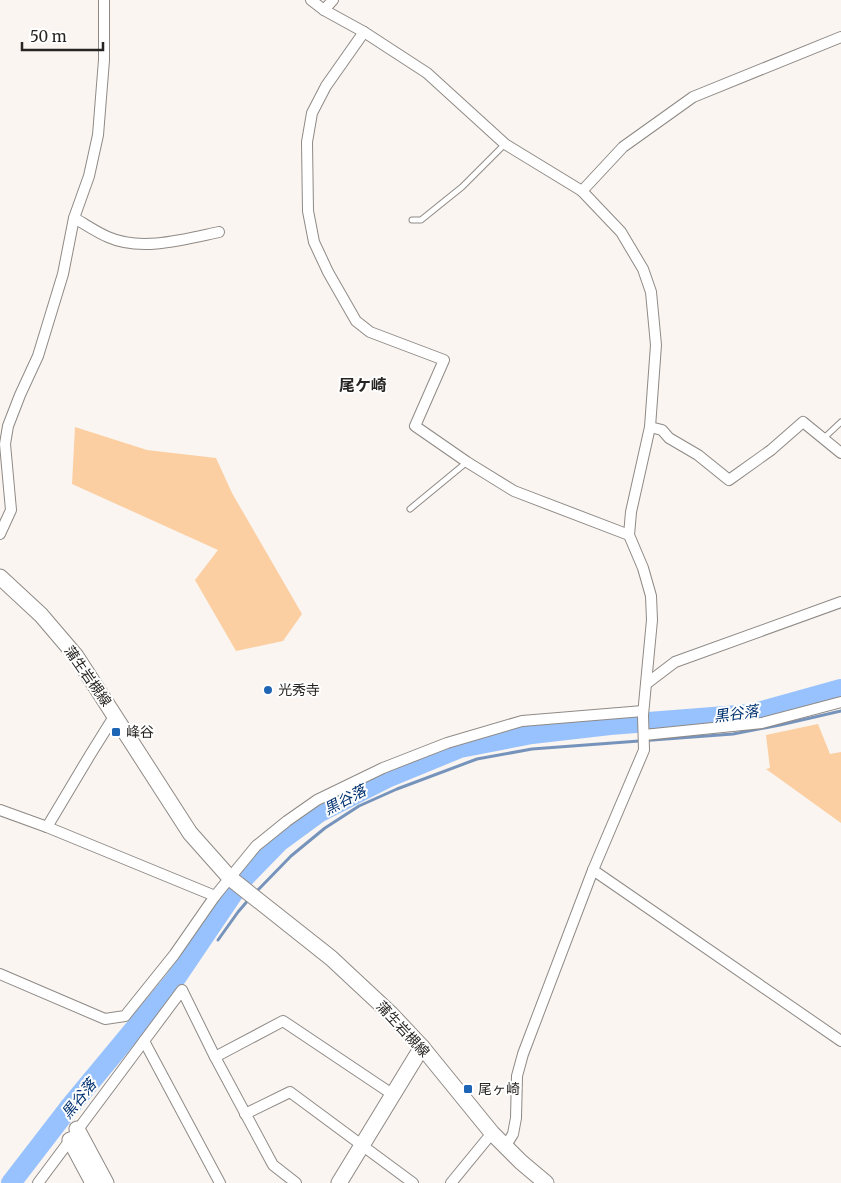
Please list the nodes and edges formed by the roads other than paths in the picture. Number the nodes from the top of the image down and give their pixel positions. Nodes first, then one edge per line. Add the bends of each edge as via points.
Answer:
1 (104, 0) edge
2 (311, 0) edge
3 (333, 0) edge
4 (324, 10) junction
5 (364, 32) junction
6 (841, 36) edge
7 (505, 144) junction
8 (582, 191) junction
9 (74, 218) junction
10 (412, 220) dead end
11 (220, 232) dead end
12 (841, 422) edge
13 (650, 427) junction
14 (824, 438) junction
15 (841, 453) edge
16 (467, 462) junction
17 (410, 509) dead end
18 (0, 534) edge
19 (628, 535) junction
20 (0, 577) edge
21 (841, 602) edge
22 (646, 684) junction
23 (841, 702) edge
24 (643, 713) junction
25 (115, 715) junction
26 (644, 732) junction
27 (0, 810) edge
28 (47, 827) junction
29 (593, 870) junction
30 (236, 884) junction
31 (215, 896) junction
32 (0, 974) edge
33 (144, 1041) junction
34 (841, 1041) edge
35 (422, 1047) junction
36 (215, 1058) junction
37 (392, 1094) junction
38 (245, 1114) junction
39 (492, 1133) junction
40 (73, 1135) junction
41 (361, 1144) junction
42 (506, 1147) junction
43 (38, 1183) edge
44 (93, 1183) edge
45 (106, 1183) edge
46 (220, 1183) edge
47 (296, 1183) edge
48 (339, 1183) edge
49 (413, 1183) edge
50 (450, 1183) edge
51 (546, 1183) edge

1 - 9 street via 104,60 98,135 89,176
2 - 4 street
3 - 4 street
4 - 5 street
5 - 7 street via 427,73
5 - 16 street via 326,86 312,113 307,142 308,211 314,242 356,321 370,332 444,360 415,426
6 - 8 street via 693,98 622,147
7 - 8 street
7 - 10 lane via 462,187 421,220
8 - 13 street via 621,232 643,269 651,292 656,345
9 - 11 street via 109,238 140,244 177,241
9 - 18 street via 63,274 38,356 8,426 5,444 11,510
12 - 14 lane
13 - 14 street via 662,430 729,480 803,422
13 - 19 street
14 - 15 street
16 - 17 lane
16 - 19 street via 514,491
19 - 22 street via 651,596
20 - 25 main road, 蒲生岩槻線 via 58,634
21 - 22 street via 675,662
22 - 24 street
23 - 26 street via 762,723
24 - 26 street
24 - 30 street via 522,721 447,743 383,768 317,800 287,821 256,846
25 - 28 street
25 - 30 main road, 蒲生岩槻線 via 190,833
26 - 29 street via 644,750
27 - 28 street
28 - 31 street
29 - 34 street
29 - 42 street via 520,1064 516,1118
30 - 31 street
30 - 35 main road, 蒲生岩槻線 via 331,958
31 - 32 street via 174,955 125,1016 105,1019
33 - 36 street via 182,990
33 - 40 street
33 - 46 street
35 - 37 main road
35 - 39 main road, 蒲生岩槻線
36 - 37 street via 283,1021
36 - 38 street
37 - 41 main road
38 - 41 street via 290,1092
38 - 47 street via 273,1165
39 - 42 main road, 蒲生岩槻線
39 - 50 street
40 - 43 street
40 - 44 main road
40 - 45 main road
41 - 48 main road
41 - 49 street
42 - 51 main road, 蒲生岩槻線

